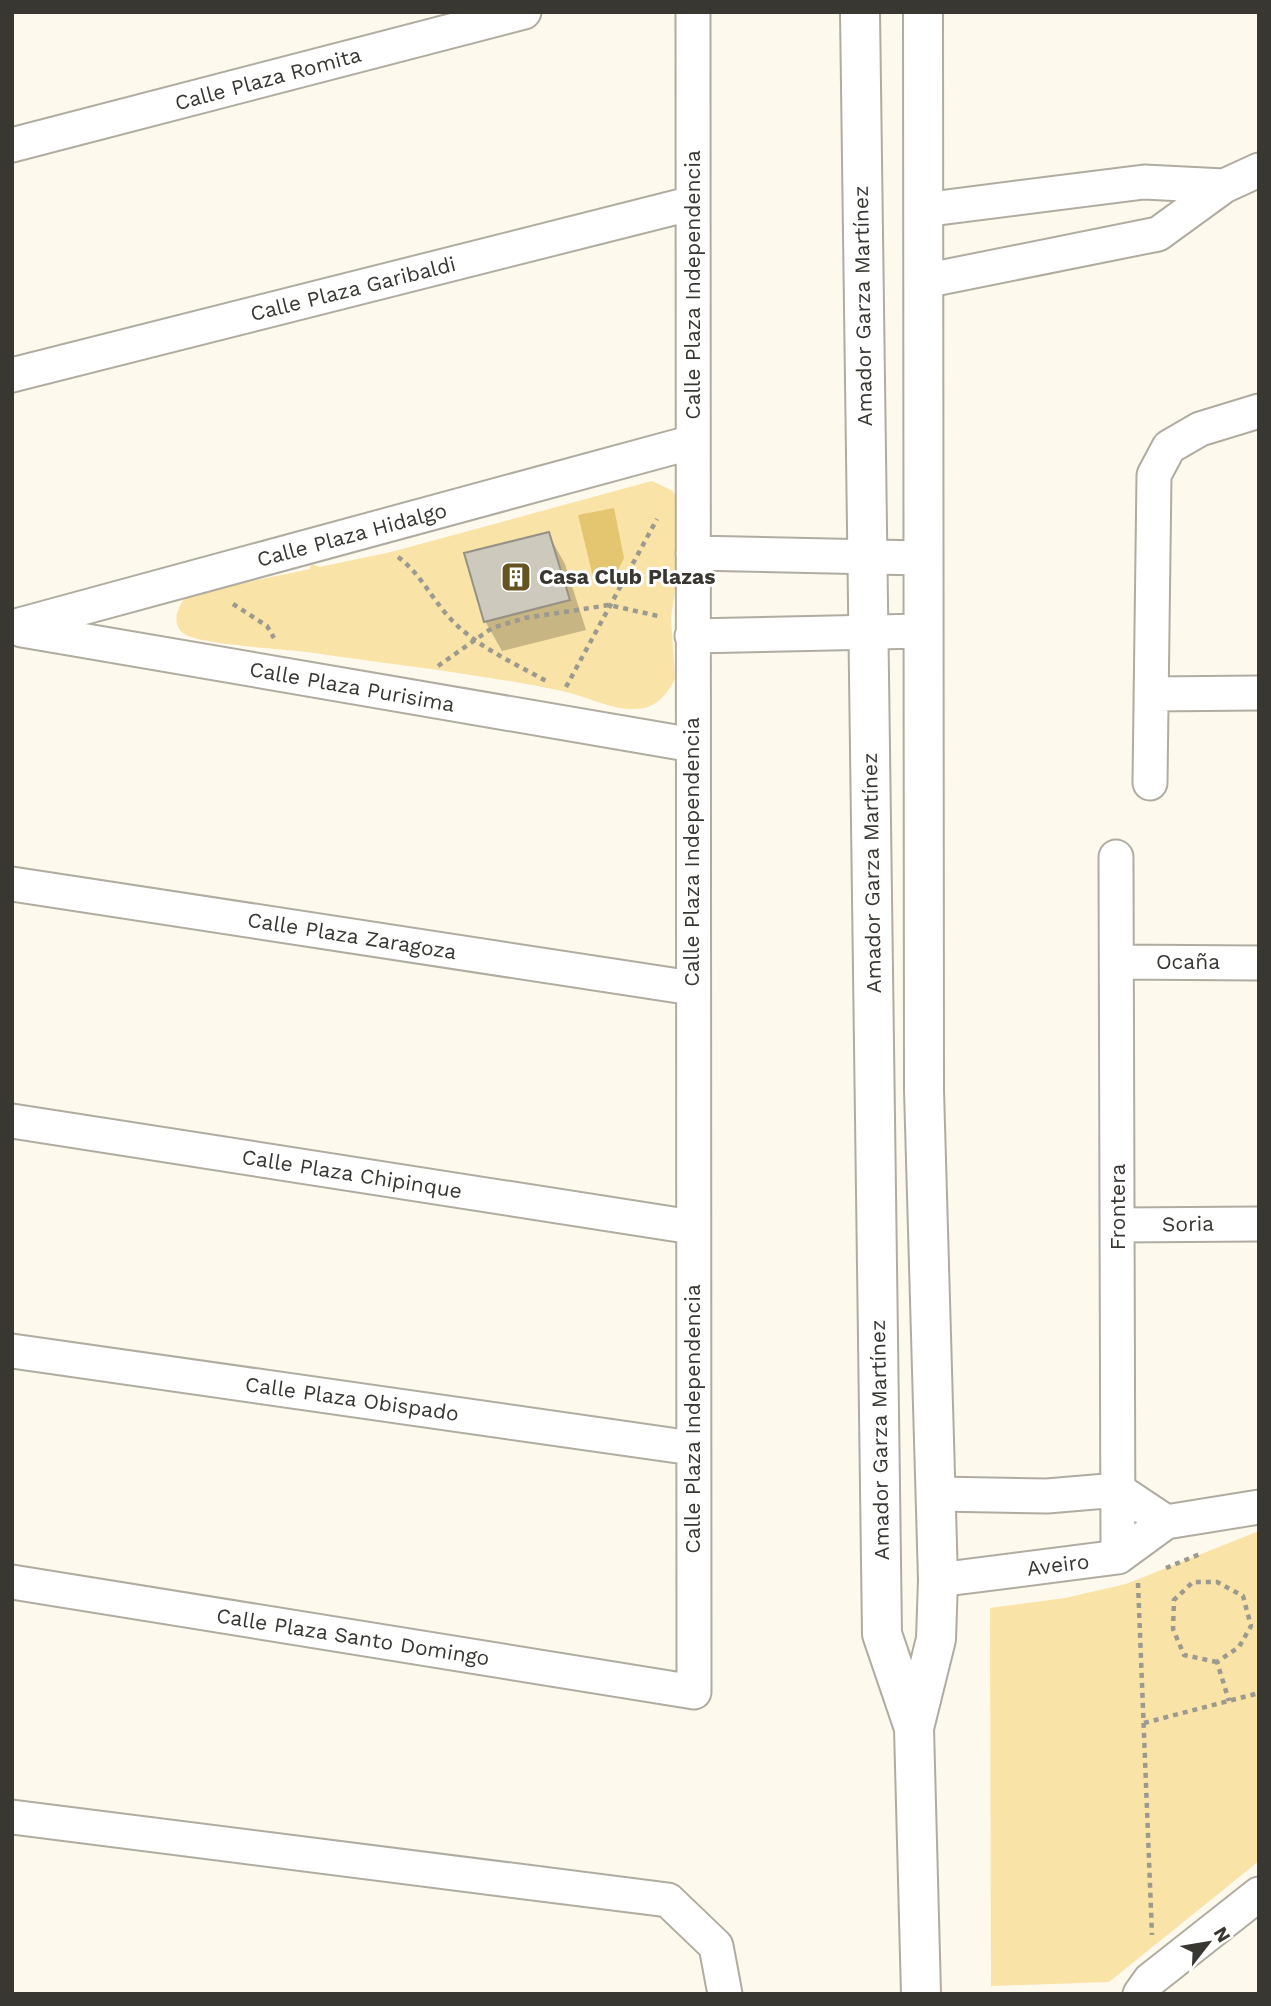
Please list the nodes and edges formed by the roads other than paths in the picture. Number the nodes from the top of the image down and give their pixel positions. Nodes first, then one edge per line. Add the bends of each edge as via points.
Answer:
1 (524, 12) edge
2 (693, 12) edge
3 (860, 12) edge
4 (923, 12) edge
5 (12, 145) edge
6 (1259, 170) edge
7 (1224, 186) junction
8 (693, 203) junction
9 (923, 209) junction
10 (923, 281) junction
11 (12, 375) edge
12 (1259, 411) edge
13 (693, 442) junction
14 (693, 553) junction
15 (866, 558) junction
16 (921, 558) junction
17 (682, 627) junction
18 (12, 628) edge
19 (923, 631) junction
20 (869, 634) junction
21 (1259, 693) edge
22 (1151, 694) junction
23 (693, 746) junction
24 (1150, 783) dead end
25 (1116, 857) dead end
26 (12, 884) edge
27 (1116, 962) junction
28 (1259, 963) edge
29 (692, 988) junction
30 (12, 1121) edge
31 (1259, 1224) edge
32 (1118, 1225) junction
33 (692, 1227) junction
34 (12, 1351) edge
35 (692, 1448) junction
36 (1118, 1490) junction
37 (938, 1494) junction
38 (1259, 1507) edge
39 (1166, 1522) junction
40 (1128, 1568) junction
41 (938, 1580) junction
42 (12, 1582) edge
43 (694, 1692) joint
44 (914, 1728) junction
45 (12, 1817) edge
46 (1259, 1894) edge
47 (724, 1994) edge
48 (920, 1994) edge
49 (1140, 1994) edge

1 - 5 street, Calle Plaza Romita
2 - 8 street, Calle Plaza Independencia
3 - 15 street, Amador Garza Martínez
4 - 9 street, Amador Garza Martínez
6 - 7 street
7 - 9 street via 1144,182
7 - 10 street via 1158,234
8 - 11 street, Calle Plaza Garibaldi
8 - 13 street, Calle Plaza Independencia
9 - 10 street, Amador Garza Martínez
10 - 16 street, Amador Garza Martínez
12 - 22 street via 1199,429 1169,447 1154,475
13 - 14 street, Calle Plaza Independencia
13 - 18 street, Calle Plaza Hidalgo
14 - 15 street
14 - 17 street, Calle Plaza Independencia
15 - 16 street
15 - 20 street, Amador Garza Martínez
16 - 19 street, Amador Garza Martínez
17 - 20 street
17 - 23 street, Calle Plaza Independencia
18 - 23 street, Calle Plaza Purisima
19 - 20 street
19 - 37 street, Amador Garza Martínez via 924,1090
20 - 44 street, Amador Garza Martínez via 882,1634
21 - 22 street
22 - 24 street
23 - 29 street, Calle Plaza Independencia
25 - 27 street, Frontera
26 - 29 street, Calle Plaza Zaragoza
27 - 28 street, Ocaña
27 - 32 street, Frontera
29 - 33 street, Calle Plaza Independencia
30 - 33 street, Calle Plaza Chipinque
31 - 32 street, Soria
32 - 36 street, Frontera
33 - 35 street, Calle Plaza Independencia
34 - 35 street, Calle Plaza Obispado
35 - 43 street, Calle Plaza Independencia
36 - 37 street via 1047,1496
36 - 39 street
36 - 40 street, Frontera
37 - 41 street, Amador Garza Martínez
38 - 39 street, Aveiro
39 - 40 street, Aveiro
40 - 41 street, Aveiro
41 - 44 street, Amador Garza Martínez via 936,1639
42 - 43 street, Calle Plaza Santo Domingo
44 - 48 street, Amador Garza Martínez
45 - 47 street via 668,1900 716,1946
46 - 49 street via 1150,1980

